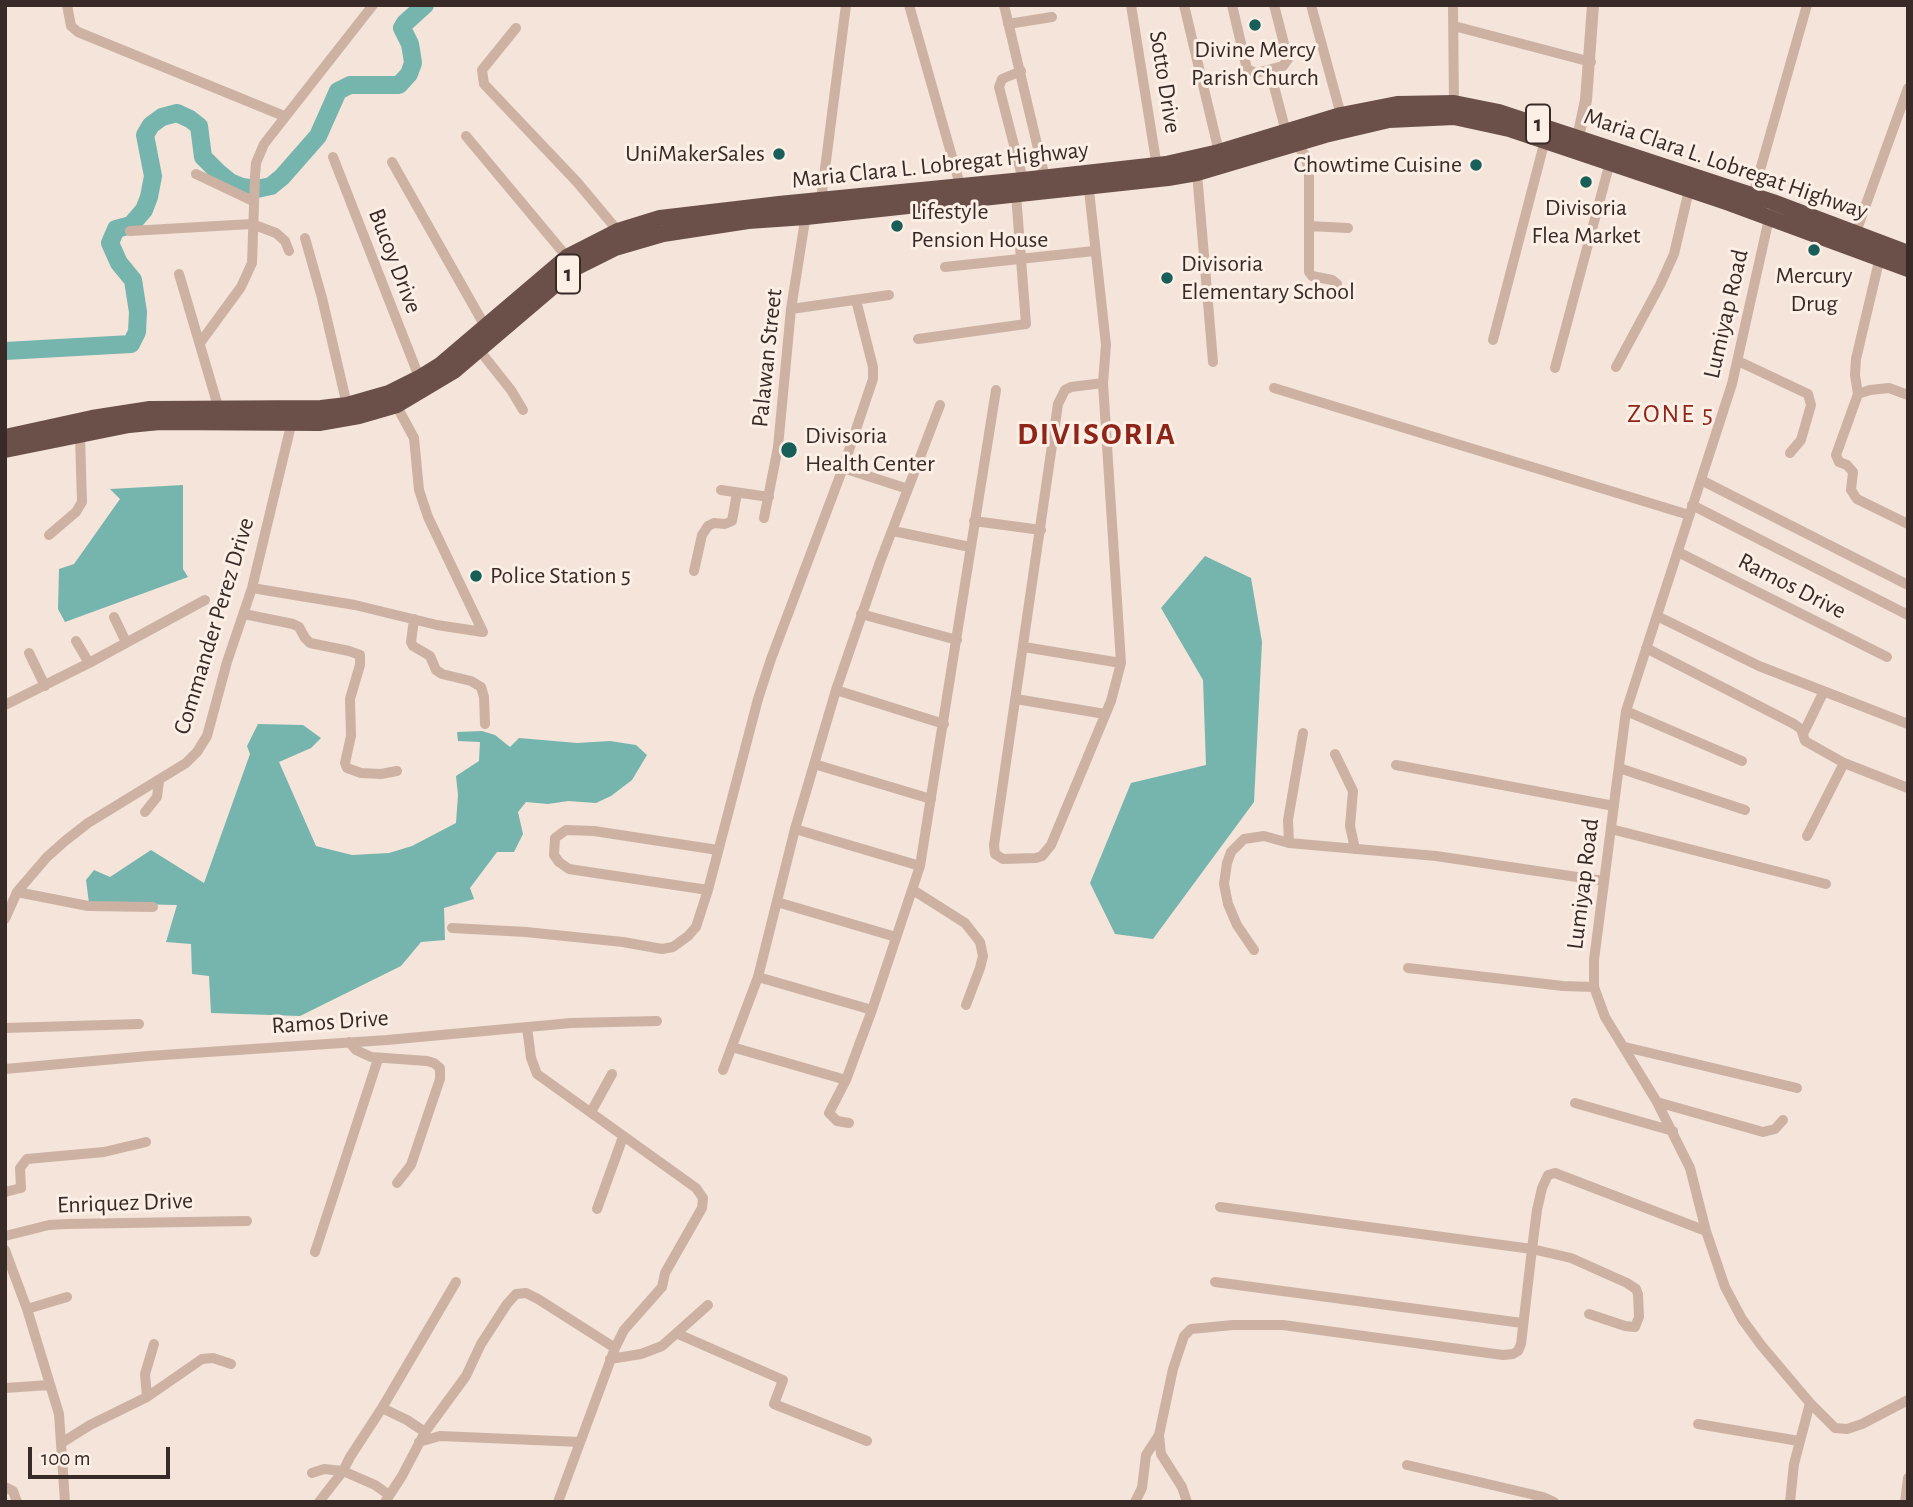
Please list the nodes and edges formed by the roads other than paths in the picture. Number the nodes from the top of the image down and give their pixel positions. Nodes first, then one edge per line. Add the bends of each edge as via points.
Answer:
1 (67, 5) edge
2 (373, 5) edge
3 (846, 5) edge
4 (909, 5) edge
5 (1004, 5) edge
6 (1131, 5) edge
7 (1184, 5) edge
8 (1232, 5) edge
9 (1273, 5) edge
10 (1311, 5) edge
11 (1453, 5) edge
12 (1593, 5) edge
13 (1807, 5) edge
14 (1052, 17) dead end
15 (1009, 24) junction
16 (1454, 26) junction
17 (516, 28) dead end
18 (1591, 62) junction
19 (1021, 71) junction
20 (1270, 71) junction
21 (1908, 88) edge
22 (1454, 110) junction
23 (1341, 115) junction
24 (284, 116) junction
25 (467, 136) dead end
26 (1292, 138) junction
27 (1545, 141) junction
28 (1577, 143) junction
29 (1219, 152) junction
30 (333, 157) dead end
31 (392, 162) dead end
32 (1610, 162) junction
33 (1158, 172) junction
34 (1197, 173) junction
35 (196, 174) dead end
36 (1045, 178) junction
37 (1087, 180) junction
38 (960, 185) junction
39 (1019, 187) junction
40 (1689, 190) junction
41 (1753, 195) junction
42 (253, 196) junction
43 (1773, 202) junction
44 (811, 206) junction
45 (1769, 218) junction
46 (252, 225) junction
47 (1309, 226) junction
48 (1348, 228) dead end
49 (130, 231) dead end
50 (618, 231) junction
51 (1856, 232) junction
52 (305, 238) dead end
53 (289, 251) dead end
54 (1094, 251) junction
55 (1908, 254) edge
56 (566, 257) junction
57 (1880, 257) junction
58 (1021, 259) junction
59 (945, 267) dead end
60 (1908, 269) edge
61 (179, 274) dead end
62 (1337, 292) dead end
63 (890, 295) dead end
64 (856, 300) junction
65 (791, 309) junction
66 (485, 328) junction
67 (918, 339) dead end
68 (1493, 340) dead end
69 (201, 343) junction
70 (480, 351) junction
71 (1738, 361) junction
72 (1213, 362) dead end
73 (1616, 367) dead end
74 (1555, 368) dead end
75 (1103, 383) junction
76 (422, 384) junction
77 (1275, 388) dead end
78 (996, 390) dead end
79 (1858, 394) junction
80 (1908, 395) edge
81 (393, 399) junction
82 (347, 405) junction
83 (940, 405) dead end
84 (523, 410) dead end
85 (221, 416) junction
86 (293, 417) junction
87 (5, 436) edge
88 (80, 436) junction
89 (5, 450) edge
90 (1790, 453) dead end
91 (842, 468) junction
92 (1701, 480) junction
93 (908, 489) junction
94 (721, 490) dead end
95 (737, 493) junction
96 (769, 497) junction
97 (1690, 510) junction
98 (764, 518) dead end
99 (974, 521) junction
100 (1908, 524) edge
101 (1041, 530) junction
102 (893, 531) junction
103 (49, 535) dead end
104 (970, 547) junction
105 (1678, 552) junction
106 (694, 571) dead end
107 (1908, 585) edge
108 (252, 588) junction
109 (205, 600) dead end
110 (244, 614) junction
111 (861, 614) junction
112 (1908, 615) edge
113 (1657, 616) junction
114 (114, 617) dead end
115 (414, 619) junction
116 (957, 640) junction
117 (76, 641) dead end
118 (126, 642) junction
119 (1024, 648) junction
120 (1646, 648) junction
121 (30, 653) dead end
122 (1887, 657) dead end
123 (89, 663) junction
124 (1121, 663) junction
125 (45, 686) junction
126 (836, 690) junction
127 (1823, 693) junction
128 (1016, 699) junction
129 (5, 705) edge
130 (1626, 711) junction
131 (1105, 715) junction
132 (485, 724) dead end
133 (944, 724) junction
134 (1908, 724) edge
135 (1303, 733) dead end
136 (1803, 734) junction
137 (1335, 754) dead end
138 (1742, 761) dead end
139 (1844, 763) junction
140 (814, 764) junction
141 (1396, 765) dead end
142 (1619, 768) junction
143 (397, 771) dead end
144 (159, 781) junction
145 (1908, 788) edge
146 (932, 799) junction
147 (1614, 806) junction
148 (1745, 810) dead end
149 (145, 812) dead end
150 (795, 829) junction
151 (1611, 829) junction
152 (1807, 836) dead end
153 (1289, 843) junction
154 (1355, 849) junction
155 (718, 850) junction
156 (920, 866) junction
157 (1604, 881) junction
158 (1826, 884) dead end
159 (708, 890) junction
160 (913, 890) junction
161 (17, 892) junction
162 (777, 902) junction
163 (153, 906) dead end
164 (5, 919) edge
165 (452, 928) dead end
166 (896, 937) junction
167 (1254, 950) dead end
168 (1408, 968) dead end
169 (758, 977) junction
170 (1594, 987) junction
171 (965, 1004) dead end
172 (872, 1010) junction
173 (657, 1021) dead end
174 (139, 1024) dead end
175 (527, 1027) junction
176 (5, 1028) edge
177 (349, 1042) junction
178 (732, 1047) junction
179 (1625, 1047) junction
180 (379, 1059) junction
181 (5, 1069) edge
182 (723, 1070) dead end
183 (612, 1074) dead end
184 (846, 1080) junction
185 (1797, 1088) dead end
186 (1657, 1102) junction
187 (1575, 1103) dead end
188 (591, 1112) junction
189 (1783, 1120) dead end
190 (849, 1123) dead end
191 (1673, 1131) junction
192 (623, 1137) junction
193 (146, 1142) dead end
194 (397, 1183) dead end
195 (5, 1192) edge
196 (1220, 1207) dead end
197 (597, 1209) dead end
198 (247, 1220) dead end
199 (1706, 1231) junction
200 (5, 1236) edge
201 (1532, 1250) junction
202 (316, 1252) dead end
203 (6, 1257) edge
204 (456, 1282) dead end
205 (1215, 1282) dead end
206 (67, 1297) dead end
207 (708, 1305) dead end
208 (26, 1309) junction
209 (1589, 1314) dead end
210 (1522, 1323) junction
211 (678, 1334) junction
212 (155, 1344) dead end
213 (614, 1348) junction
214 (610, 1359) junction
215 (231, 1364) dead end
216 (50, 1385) junction
217 (5, 1388) edge
218 (147, 1397) junction
219 (1908, 1400) edge
220 (1810, 1403) junction
221 (382, 1408) junction
222 (1698, 1424) dead end
223 (425, 1432) junction
224 (1159, 1435) junction
225 (867, 1441) dead end
226 (1799, 1441) junction
227 (63, 1442) junction
228 (418, 1442) junction
229 (580, 1442) junction
230 (1408, 1465) dead end
231 (343, 1471) junction
232 (312, 1473) dead end
233 (1908, 1478) edge
234 (5, 1487) edge
235 (387, 1499) edge
236 (17, 1502) edge
237 (65, 1502) edge
238 (319, 1502) edge
239 (558, 1502) edge
240 (1135, 1502) edge
241 (1187, 1502) edge
242 (1553, 1502) edge
243 (1790, 1502) edge
244 (1905, 1502) edge

1 - 24 street via 71,26 78,32
2 - 24 street
3 - 44 street, Palawan Street
4 - 38 street
5 - 15 street
6 - 33 street, Sotto Drive
7 - 29 street
8 - 20 street via 1247,69
9 - 20 street via 1288,59
10 - 23 street
11 - 16 street
12 - 18 street
13 - 41 street
14 - 15 street
15 - 19 street
16 - 18 street
16 - 22 street
17 - 50 street via 482,70 484,84
18 - 28 street
19 - 36 street
19 - 39 street via 1002,79 999,88
20 - 26 street
21 - 51 street
22 - 23 highway, Maria Clara L. Lobregat Highway / 1 via 1397,104
22 - 26 highway, Maria Clara L. Lobregat Highway / 1
22 - 27 highway, Maria Clara L. Lobregat Highway / 1
22 - 28 highway, Maria Clara L. Lobregat Highway / 1 via 1499,112
23 - 26 highway, Maria Clara L. Lobregat Highway / 1
24 - 42 street via 256,163
25 - 56 street
26 - 29 highway, Maria Clara L. Lobregat Highway / 1
26 - 34 highway, Maria Clara L. Lobregat Highway / 1
26 - 47 street via 1305,155 1309,171
27 - 28 highway, Maria Clara L. Lobregat Highway / 1
27 - 68 street
28 - 32 highway, Maria Clara L. Lobregat Highway / 1
28 - 41 highway, Maria Clara L. Lobregat Highway / 1
29 - 33 highway, Maria Clara L. Lobregat Highway / 1
30 - 76 street, Bucoy Drive
31 - 66 street
32 - 40 highway, Maria Clara L. Lobregat Highway / 1
32 - 74 street
33 - 34 highway, Maria Clara L. Lobregat Highway / 1
33 - 37 highway, Maria Clara L. Lobregat Highway / 1
34 - 72 street
35 - 42 street
36 - 37 highway, Maria Clara L. Lobregat Highway / 1
36 - 39 highway, Maria Clara L. Lobregat Highway / 1
37 - 39 highway, Maria Clara L. Lobregat Highway / 1
37 - 54 street
38 - 39 highway, Maria Clara L. Lobregat Highway / 1
38 - 44 highway, Maria Clara L. Lobregat Highway / 1
39 - 44 highway, Maria Clara L. Lobregat Highway / 1
39 - 58 street
40 - 45 highway, Maria Clara L. Lobregat Highway / 1
40 - 73 street via 1674,254
41 - 43 highway, Maria Clara L. Lobregat Highway / 1
42 - 46 street
43 - 45 street, Lumiyap Road
43 - 51 highway, Maria Clara L. Lobregat Highway / 1
44 - 50 highway, Maria Clara L. Lobregat Highway / 1 via 660,218
44 - 65 street, Palawan Street
44 - 70 highway, Maria Clara L. Lobregat Highway / 1 via 694,227 615,248 575,268
45 - 57 highway, Maria Clara L. Lobregat Highway / 1
45 - 71 street, Lumiyap Road
46 - 49 street
46 - 53 street via 276,233
46 - 69 street via 250,269
47 - 48 street
47 - 62 street via 1309,272 1332,280
50 - 56 highway, Maria Clara L. Lobregat Highway / 1
51 - 55 highway, Maria Clara L. Lobregat Highway / 1
52 - 82 street
54 - 58 street
54 - 75 street via 1106,345
56 - 66 highway, Maria Clara L. Lobregat Highway / 1
57 - 60 highway, Maria Clara L. Lobregat Highway / 1
57 - 79 street via 1856,359
58 - 59 street
58 - 67 street via 1027,324
61 - 69 street
63 - 64 street
64 - 65 street
64 - 91 street via 873,379
65 - 96 street, Palawan Street
66 - 76 highway, Maria Clara L. Lobregat Highway / 1
69 - 85 street
70 - 76 highway, Maria Clara L. Lobregat Highway / 1
70 - 84 street
71 - 90 street via 1808,394 1811,405 1801,440
71 - 92 street, Lumiyap Road
75 - 101 street via 1072,387 1060,396
75 - 124 street
76 - 81 highway, Maria Clara L. Lobregat Highway / 1
77 - 97 street
78 - 99 street
79 - 80 street via 1889,388
79 - 100 street via 1837,459 1853,472 1851,490 1857,499
81 - 82 highway, Maria Clara L. Lobregat Highway / 1
81 - 86 highway, Maria Clara L. Lobregat Highway / 1 via 359,416 319,424
81 - 115 street via 414,438 419,490 428,517 483,632
82 - 86 highway, Maria Clara L. Lobregat Highway / 1
83 - 93 street
85 - 86 highway, Maria Clara L. Lobregat Highway / 1
85 - 87 highway, Maria Clara L. Lobregat Highway / 1 via 150,408
85 - 88 highway, Maria Clara L. Lobregat Highway / 1 via 129,425
86 - 108 street, Commander Perez Drive
88 - 89 highway, Maria Clara L. Lobregat Highway / 1
88 - 103 street via 82,502
91 - 93 street
91 - 155 street via 771,659
92 - 97 street, Lumiyap Road
92 - 107 street
93 - 102 street
94 - 95 street
95 - 96 street
95 - 106 street via 732,521 714,523 702,535
96 - 98 street, Palawan Street
97 - 105 street, Lumiyap Road
97 - 112 street
99 - 101 street
99 - 104 street
101 - 119 street
102 - 104 street
102 - 111 street
104 - 116 street
105 - 113 street, Lumiyap Road
105 - 122 street, Ramos Drive
108 - 110 street, Commander Perez Drive
108 - 115 street
109 - 118 street
110 - 143 street via 293,624 310,643 360,655 350,699 351,736 345,764 361,773
110 - 144 street, Commander Perez Drive via 207,736 186,763
111 - 116 street
111 - 126 street
113 - 120 street, Lumiyap Road
113 - 127 street
114 - 118 street
115 - 132 street via 411,642 430,656 436,670 481,687
116 - 133 street
117 - 123 street
118 - 123 street
119 - 124 street
119 - 128 street
120 - 130 street, Lumiyap Road
120 - 136 street via 1794,724
121 - 125 street
123 - 125 street
124 - 131 street
125 - 129 street
126 - 133 street
126 - 140 street
127 - 134 street
127 - 136 street
128 - 131 street
128 - 131 street via 994,845 995,855 1003,859 1036,858 1051,845
130 - 138 street
130 - 142 street, Lumiyap Road
133 - 146 street
135 - 153 street via 1288,820
136 - 139 street via 1807,743
137 - 154 street via 1353,790 1350,826
139 - 145 street
139 - 152 street
140 - 146 street
140 - 150 street
141 - 147 street
142 - 147 street, Lumiyap Road
142 - 148 street
144 - 149 street via 157,797
144 - 161 street, Commander Perez Drive via 72,835
146 - 156 street
147 - 151 street, Lumiyap Road
150 - 156 street
150 - 162 street
151 - 157 street, Lumiyap Road
151 - 158 street
153 - 154 street
153 - 167 street via 1253,836 1238,845 1227,863 1224,884 1228,904
154 - 157 street
155 - 159 street
155 - 159 street via 594,831 566,830 555,838 554,855 569,869
156 - 160 street
157 - 170 street, Lumiyap Road
159 - 165 street via 696,927 673,947 662,949
160 - 166 street
160 - 171 street via 965,923 980,942 981,968
161 - 163 street via 88,906
161 - 164 street, Commander Perez Drive
162 - 166 street
162 - 169 street
166 - 172 street
168 - 170 street
169 - 172 street
169 - 178 street
170 - 179 street, Lumiyap Road via 1605,1017
172 - 184 street
173 - 175 street, Ramos Drive
174 - 176 street
175 - 177 street, Ramos Drive
175 - 188 street via 537,1074
177 - 180 street via 356,1050
177 - 181 street, Ramos Drive
178 - 182 street
178 - 184 street
179 - 185 street
179 - 186 street, Lumiyap Road
180 - 194 street via 427,1061 438,1065 441,1072 411,1165
180 - 202 street
183 - 188 street
184 - 190 street via 829,1113 837,1121
186 - 189 street via 1763,1132 1775,1129
186 - 191 street, Lumiyap Road
187 - 191 street
188 - 192 street
191 - 199 street, Lumiyap Road via 1690,1168
192 - 197 street
192 - 213 street via 696,1188 703,1202 662,1287
193 - 195 street via 104,1152 27,1160 20,1168 21,1188
196 - 201 street
198 - 200 street, Enriquez Drive via 66,1224
199 - 201 street via 1555,1172 1548,1175 1542,1188
199 - 220 street, Lumiyap Road via 1725,1287 1742,1319
201 - 209 street via 1571,1258 1636,1289 1639,1317 1635,1326
201 - 210 street
203 - 208 street
204 - 221 street
205 - 210 street
206 - 208 street
207 - 211 street
208 - 216 street
210 - 224 street via 1518,1351 1503,1355 1283,1325 1192,1329 1184,1336 1173,1369
211 - 214 street via 651,1352
211 - 225 street via 783,1380 774,1405
212 - 218 street via 145,1374
213 - 214 street
213 - 223 street via 538,1299 516,1294
214 - 229 street
215 - 218 street via 202,1359
216 - 217 street
216 - 227 street
218 - 227 street
219 - 220 street, Lumiyap Road via 1841,1430
220 - 226 street
221 - 223 street
221 - 231 street
222 - 226 street
223 - 228 street
224 - 240 street via 1146,1455 1142,1488
224 - 241 street via 1161,1454
226 - 243 street
227 - 237 street
228 - 229 street via 440,1436
228 - 235 street
229 - 239 street
230 - 242 street
231 - 232 street
231 - 235 street via 375,1485
231 - 238 street
233 - 244 street
234 - 236 street via 13,1491

